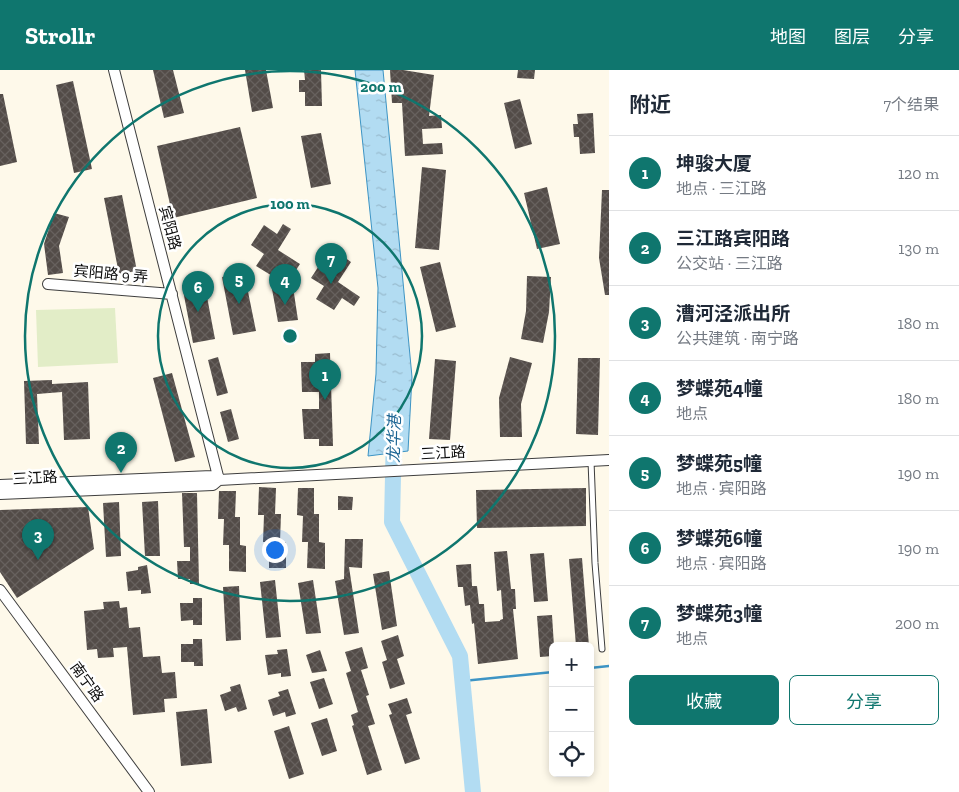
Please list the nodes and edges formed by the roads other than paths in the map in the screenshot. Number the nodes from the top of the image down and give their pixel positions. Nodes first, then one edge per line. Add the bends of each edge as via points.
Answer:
1 (114, 70) edge
2 (48, 284) dead end
3 (172, 294) junction
4 (609, 460) edge
5 (592, 461) junction
6 (219, 480) junction
7 (0, 485) edge
8 (0, 494) edge
9 (0, 590) edge
10 (602, 649) dead end
11 (149, 792) edge

1 - 3 street, 宾阳路
2 - 3 street, 宾阳路 9 弄
3 - 6 street, 宾阳路
4 - 5 street, 三江路
5 - 6 street, 三江路
5 - 10 lane
6 - 7 street, 三江路 via 212,476
6 - 8 street, 三江路 via 213,485
9 - 11 street, 南宁路

